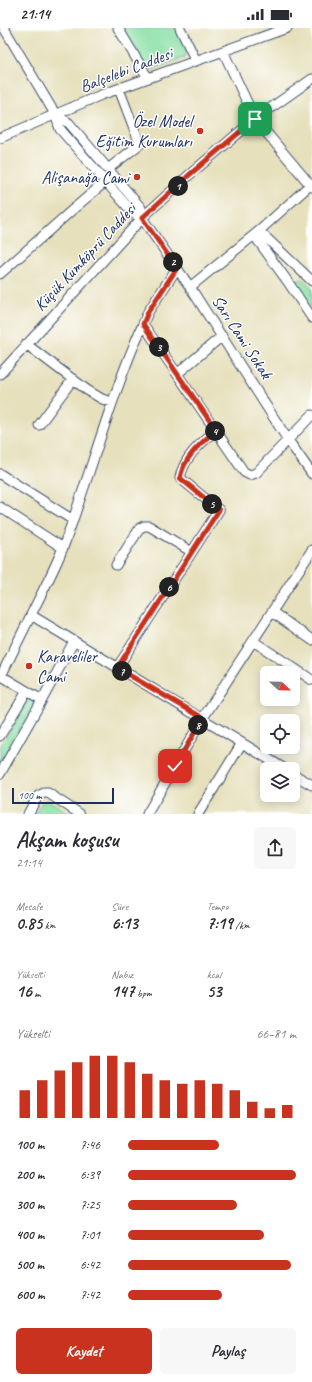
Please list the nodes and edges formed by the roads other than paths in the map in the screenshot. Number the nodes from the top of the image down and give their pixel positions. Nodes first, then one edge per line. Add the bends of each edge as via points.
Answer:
1 (4, 28) edge
2 (118, 28) edge
3 (180, 28) edge
4 (287, 28) edge
5 (223, 51) junction
6 (196, 61) junction
7 (148, 78) junction
8 (312, 79) edge
9 (119, 89) junction
10 (55, 114) junction
11 (255, 119) junction
12 (0, 138) edge
13 (108, 169) junction
14 (105, 182) junction
15 (311, 186) edge
16 (142, 218) junction
17 (256, 233) junction
18 (177, 268) junction
19 (302, 272) junction
20 (0, 274) edge
21 (312, 281) edge
22 (288, 282) junction
23 (190, 287) junction
24 (312, 318) edge
25 (143, 324) junction
26 (222, 336) junction
27 (26, 344) junction
28 (0, 374) edge
29 (177, 374) junction
30 (73, 379) junction
31 (112, 402) junction
32 (312, 415) edge
33 (39, 424) dead end
34 (216, 430) junction
35 (288, 440) junction
36 (0, 474) edge
37 (312, 474) edge
38 (0, 508) edge
39 (73, 520) junction
40 (63, 548) junction
41 (312, 550) edge
42 (192, 552) junction
43 (116, 565) dead end
44 (272, 612) junction
45 (31, 615) junction
46 (312, 640) edge
47 (74, 641) junction
48 (253, 641) junction
49 (117, 668) junction
50 (0, 676) edge
51 (312, 680) edge
52 (27, 691) junction
53 (42, 700) junction
54 (203, 718) junction
55 (0, 736) edge
56 (242, 743) junction
57 (273, 762) edge
58 (0, 774) edge
59 (300, 778) edge
60 (312, 786) edge
61 (28, 814) edge
62 (80, 814) edge
63 (147, 814) edge
64 (198, 814) edge

1 - 10 street, Sarı Cami Sokak
2 - 7 street
3 - 6 street
4 - 5 street, Balçelebi Caddesi
5 - 6 street, Balçelebi Caddesi
5 - 11 street
6 - 7 street, Balçelebi Caddesi
7 - 9 street, Balçelebi Caddesi
8 - 11 street, Küçük Kumköprü Caddesi
9 - 10 street, Balçelebi Caddesi
9 - 13 street via 140,144
10 - 12 street, Balçelebi Caddesi
10 - 13 street, Sarı Cami Sokak via 69,123
10 - 14 street, Sarı Cami Sokak via 60,129
11 - 15 street
11 - 16 street, Küçük Kumköprü Caddesi
13 - 16 street, Sarı Cami Sokak via 141,208
14 - 16 street, Sarı Cami Sokak via 132,213
14 - 20 street
15 - 17 street
16 - 18 street, Sarı Cami Sokak
16 - 27 street, Küçük Kumköprü Caddesi
17 - 19 street
17 - 22 street
17 - 23 street
18 - 23 street, Sarı Cami Sokak
18 - 25 street
19 - 21 street
19 - 22 street
22 - 24 street
23 - 26 street, Sarı Cami Sokak
25 - 29 street
25 - 31 street
26 - 29 street
26 - 35 street, Sarı Cami Sokak
27 - 28 street, Küçük Kumköprü Caddesi
27 - 30 street
29 - 34 street
30 - 31 street via 102,399
30 - 33 street
31 - 39 street
32 - 35 street
34 - 35 street via 244,472 250,475 256,473
34 - 42 street via 196,447 182,468 180,478 219,510
35 - 37 street, Sarı Cami Sokak
36 - 39 street
38 - 40 street
39 - 40 street
40 - 45 street
41 - 44 street
42 - 43 street via 149,526 144,526 140,528
42 - 49 street
44 - 46 street
44 - 48 street
45 - 47 street
45 - 50 street
47 - 49 street
47 - 53 street
48 - 51 street
48 - 54 street
49 - 54 street
50 - 52 street
52 - 53 street
52 - 55 street
53 - 58 street
54 - 56 street
54 - 63 street
56 - 57 street
56 - 64 street
59 - 60 street
61 - 62 street via 38,796 44,793

